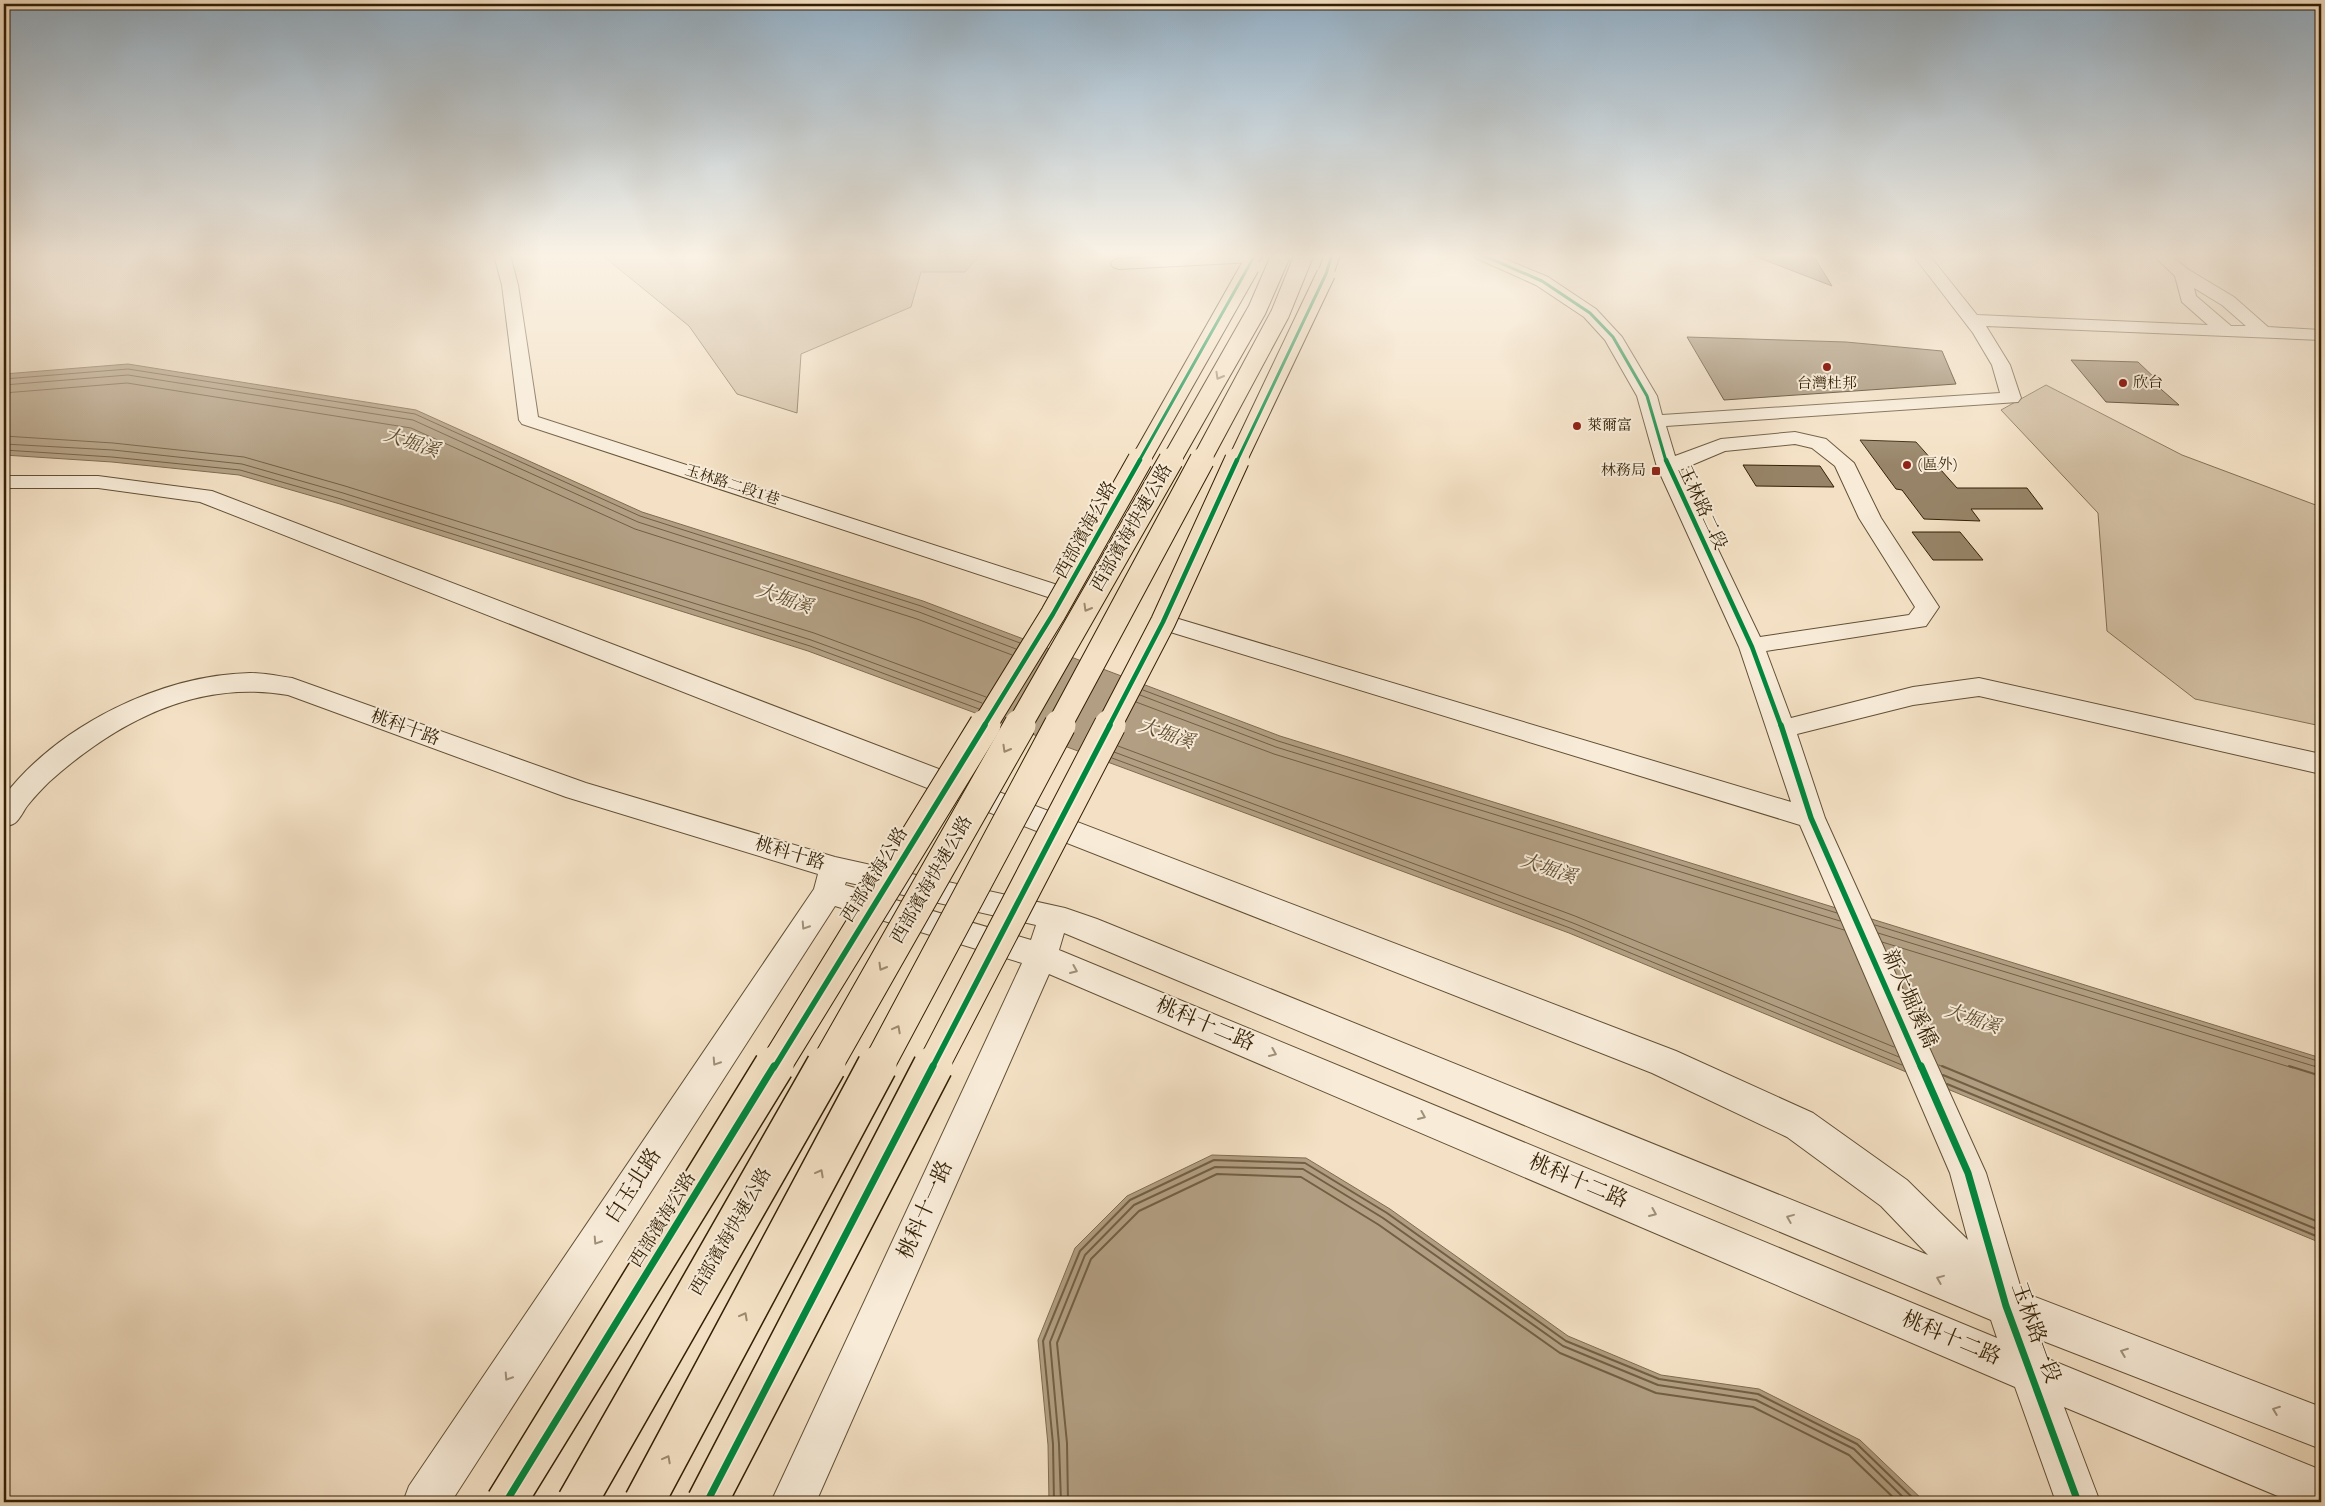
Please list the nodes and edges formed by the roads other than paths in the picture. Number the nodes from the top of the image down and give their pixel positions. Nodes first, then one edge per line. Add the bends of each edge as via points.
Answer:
1 (516, 325) edge
2 (1221, 325) edge
3 (1248, 325) edge
4 (1274, 325) edge
5 (1300, 325) edge
6 (1602, 325) edge
7 (1977, 325) edge
8 (1982, 325) edge
9 (1989, 325) edge
10 (2219, 325) edge
11 (2255, 325) edge
12 (2226, 331) junction
13 (2264, 333) junction
14 (2321, 336) edge
15 (2321, 346) edge
16 (1655, 421) junction
17 (1668, 467) junction
18 (4, 482) edge
19 (1065, 595) junction
20 (1163, 622) junction
21 (1752, 647) junction
22 (1782, 729) junction
23 (2321, 764) edge
24 (4, 816) edge
25 (1815, 828) junction
26 (832, 880) junction
27 (1054, 917) junction
28 (1041, 956) junction
29 (1968, 1173) joint
30 (2006, 1306) junction
31 (2032, 1373) junction
32 (2321, 1428) edge
33 (2321, 1492) edge
34 (426, 1502) edge
35 (506, 1502) edge
36 (577, 1502) edge
37 (644, 1502) edge
38 (707, 1502) edge
39 (793, 1502) edge
40 (2078, 1502) edge

1 - 19 street, 玉林路二段1巷 via 529,420
2 - 19 main road, 西部濱海公路, bridge
3 -> 36 main road, 西部濱海快速公路, bridge
37 -> 4 main road, 西部濱海快速公路, bridge
5 - 20 main road, bridge
6 - 16 street, 玉林路二段 via 1613,337 1647,396
7 - 16 street via 2001,365 2011,398
8 - 15 street
9 - 12 street
10 - 12 street
11 - 13 street
12 - 13 street
13 - 14 street
16 - 17 street, 玉林路二段
17 - 21 street, 玉林路二段
17 - 21 street via 1721,445 1795,438 1819,443 1844,463 1870,518 1927,607 1917,622
18 - 30 street via 98,482 204,496 1664,1062 1800,1125 1894,1193
19 - 35 main road, 西部濱海公路, bridge
20 - 25 street
20 - 38 main road, bridge
21 - 22 street, 玉林路二段
22 - 23 street via 1913,696 1979,687
22 - 25 street, 玉林路二段
24 - 26 street, 桃科十路 via 32,782 68,751 118,716 157,699 201,687 248,682 292,687
25 - 29 street, 新大堀溪橋
26 - 27 street
26 - 28 street, 桃科十二路
26 -> 34 street, 白玉北路
27 - 28 street, 桃科十一路
30 -> 27 street
28 -> 31 street, 桃科十二路
28 - 39 street, 桃科十一路
29 - 30 street, 玉林路一段
30 - 31 street, 玉林路一段
32 -> 30 street
31 - 33 street, 桃科十二路
31 - 40 street, 玉林路一段

